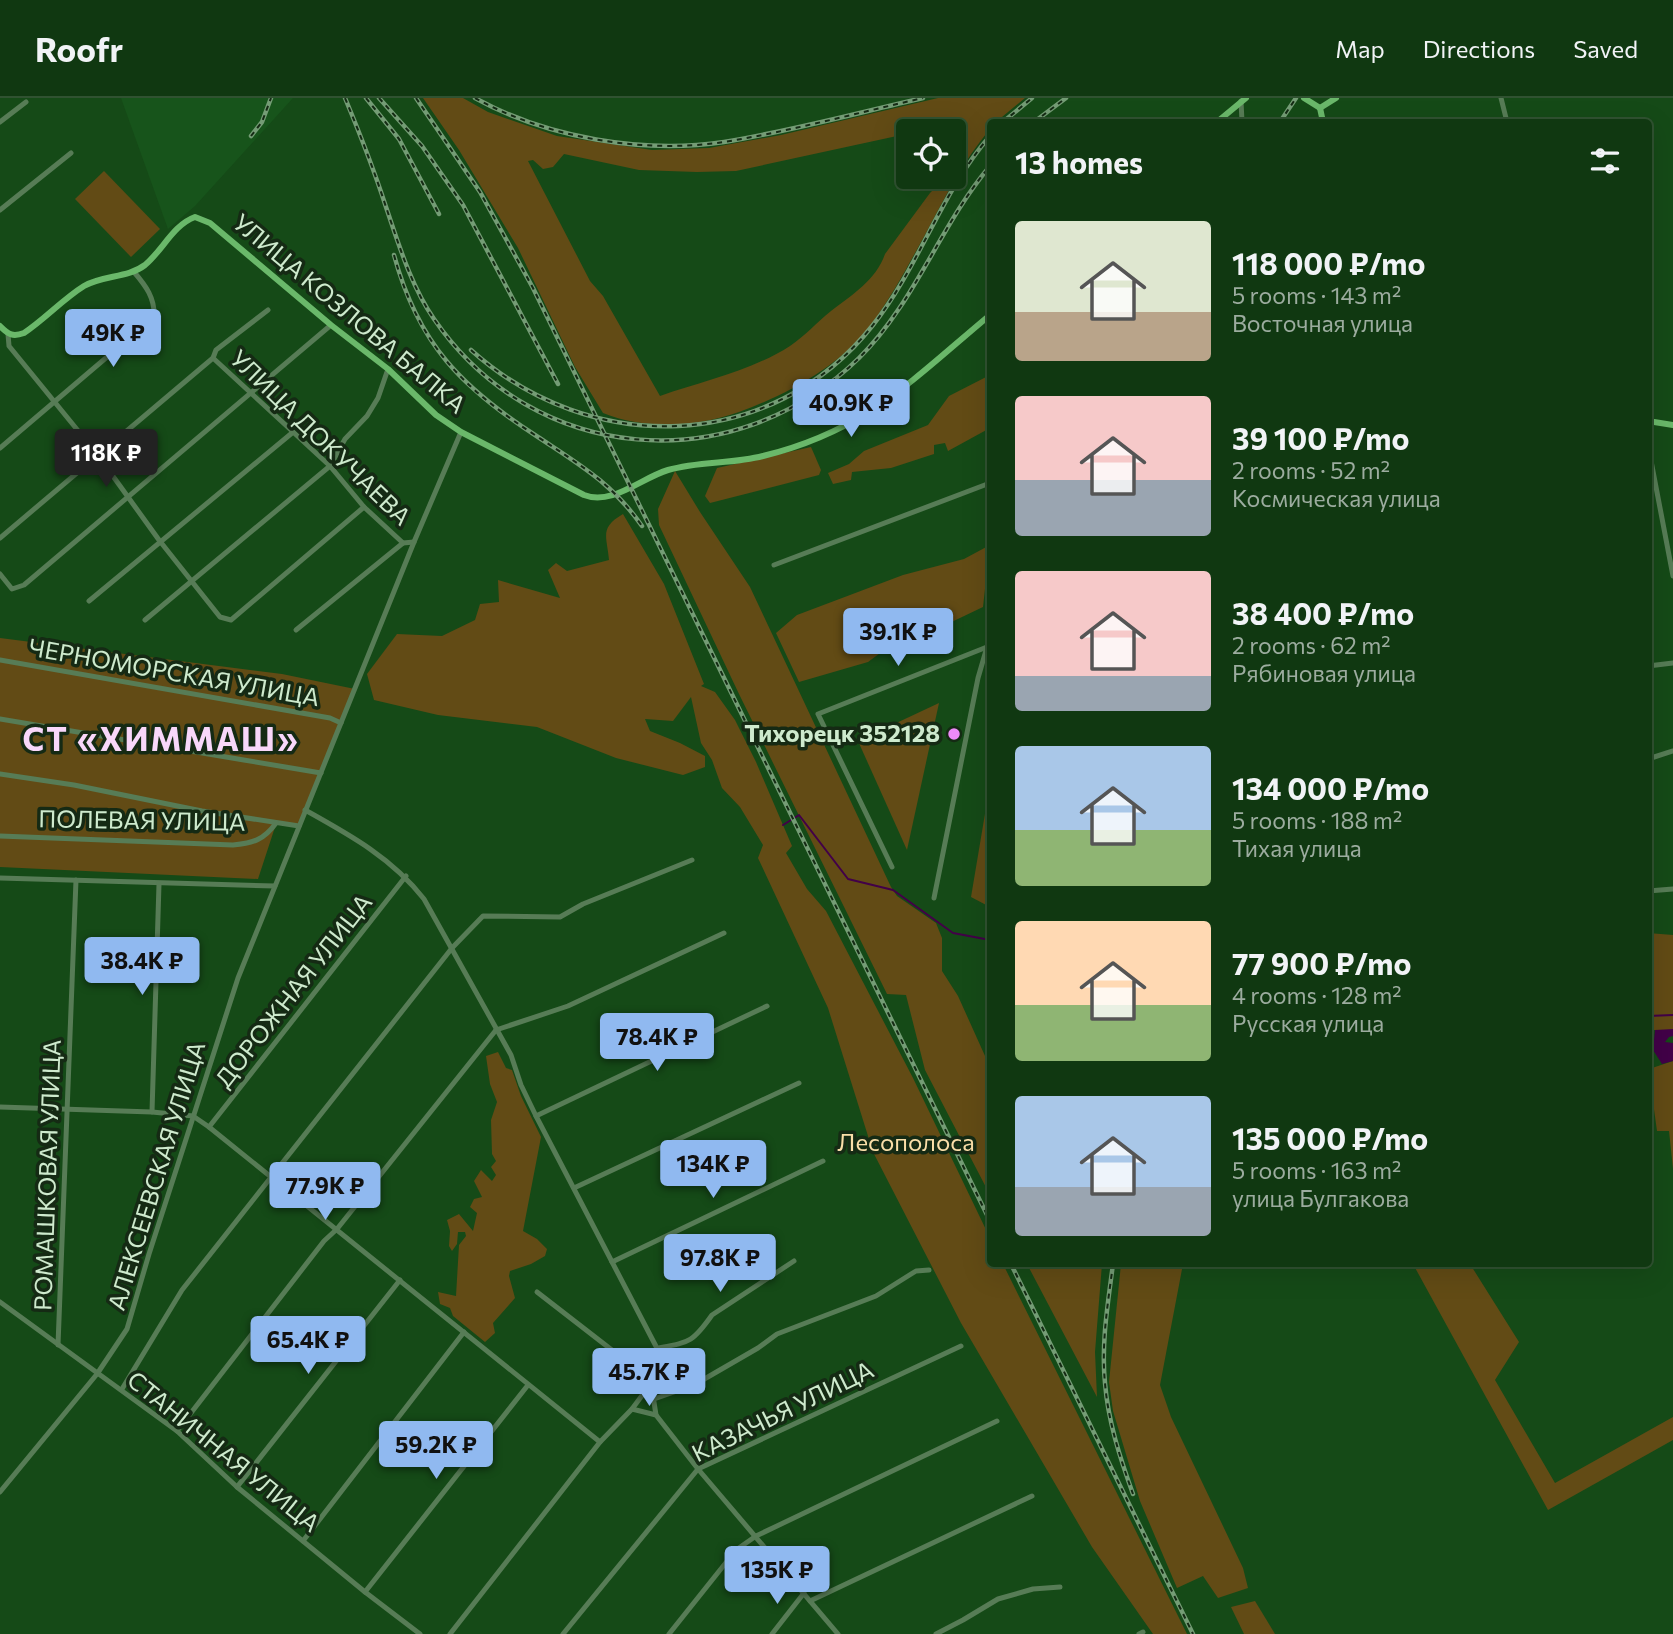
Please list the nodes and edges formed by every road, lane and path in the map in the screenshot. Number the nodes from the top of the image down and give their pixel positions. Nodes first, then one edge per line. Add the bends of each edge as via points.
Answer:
1 (1304, 98) edge
2 (1336, 98) edge
3 (1501, 98) edge
4 (1243, 99) edge
5 (26, 102) dead end
6 (1320, 108) junction
7 (1220, 119) edge
8 (1242, 119) edge
9 (1322, 119) edge
10 (1506, 119) edge
11 (0, 122) edge
12 (71, 153) dead end
13 (0, 210) edge
14 (134, 272) junction
15 (268, 310) dead end
16 (987, 318) edge
17 (984, 321) junction
18 (987, 324) edge
19 (331, 325) junction
20 (0, 326) edge
21 (8, 334) junction
22 (213, 358) junction
23 (388, 369) junction
24 (251, 393) junction
25 (55, 401) junction
26 (1652, 422) edge
27 (1673, 425) edge
28 (461, 432) junction
29 (292, 433) junction
30 (0, 448) edge
31 (97, 454) junction
32 (330, 466) junction
33 (1652, 466) edge
34 (987, 484) edge
35 (129, 497) junction
36 (365, 507) junction
37 (0, 538) edge
38 (159, 541) junction
39 (414, 542) junction
40 (403, 543) junction
41 (774, 565) dead end
42 (0, 574) edge
43 (1673, 576) edge
44 (193, 581) junction
45 (89, 601) dead end
46 (145, 620) dead end
47 (296, 630) dead end
48 (987, 646) edge
49 (987, 651) edge
50 (0, 660) edge
51 (1673, 663) edge
52 (1652, 666) edge
53 (0, 719) edge
54 (341, 723) junction
55 (1673, 751) edge
56 (1652, 758) edge
57 (321, 773) junction
58 (0, 774) edge
59 (305, 810) junction
60 (276, 823) junction
61 (299, 826) junction
62 (0, 836) edge
63 (692, 860) dead end
64 (892, 867) dead end
65 (406, 876) junction
66 (0, 878) edge
67 (76, 880) junction
68 (159, 884) junction
69 (275, 886) junction
70 (1673, 889) edge
71 (1652, 891) edge
72 (934, 898) dead end
73 (724, 933) dead end
74 (453, 948) junction
75 (767, 1006) dead end
76 (496, 1030) junction
77 (799, 1083) dead end
78 (0, 1107) edge
79 (68, 1111) junction
80 (152, 1112) junction
81 (193, 1116) junction
82 (536, 1116) junction
83 (209, 1126) junction
84 (823, 1161) dead end
85 (273, 1178) junction
86 (574, 1188) junction
87 (337, 1229) junction
88 (794, 1261) dead end
89 (612, 1262) junction
90 (929, 1270) dead end
91 (400, 1280) junction
92 (537, 1292) dead end
93 (0, 1301) edge
94 (464, 1332) junction
95 (58, 1345) junction
96 (961, 1346) dead end
97 (660, 1351) junction
98 (97, 1374) junction
99 (651, 1383) junction
100 (528, 1385) junction
101 (122, 1389) junction
102 (654, 1399) junction
103 (632, 1409) junction
104 (656, 1415) junction
105 (997, 1421) dead end
106 (177, 1431) junction
107 (600, 1441) junction
108 (698, 1469) junction
109 (237, 1487) junction
110 (0, 1492) edge
111 (1032, 1496) dead end
112 (756, 1536) junction
113 (303, 1541) junction
114 (1060, 1587) dead end
115 (365, 1592) junction
116 (804, 1593) junction
117 (810, 1601) junction
118 (419, 1634) edge
119 (450, 1634) edge
120 (563, 1634) edge
121 (669, 1634) edge
122 (772, 1634) edge
123 (838, 1634) edge
124 (936, 1634) edge

1 - 6 main road
2 - 6 main road
3 - 10 street
4 - 7 main road
4 - 8 street
5 - 11 street
6 - 9 main road
12 - 13 street
14 - 19 main road, УЛИЦА КОЗЛОВА БАЛКА via 182,223 195,216 210,223
14 - 21 main road via 84,286 24,333
14 - 25 street via 149,290 155,317
15 - 22 street via 216,350
16 - 17 main road
17 - 18 street
17 - 28 main road, УЛИЦА КОЗЛОВА БАЛКА via 915,381 843,428 761,457 662,472 603,499 592,498
19 - 23 main road, УЛИЦА КОЗЛОВА БАЛКА
19 - 24 street
20 - 21 main road
21 - 25 street via 9,346
22 - 24 street, УЛИЦА ДОКУЧАЕВА
22 - 31 street
23 - 28 main road, УЛИЦА КОЗЛОВА БАЛКА
23 - 32 street via 378,398
24 - 29 street, УЛИЦА ДОКУЧАЕВА
24 - 35 street
25 - 30 street
25 - 31 street
26 - 27 main road
28 - 39 street, АЛЕКСЕЕВСКАЯ УЛИЦА
29 - 32 street, УЛИЦА ДОКУЧАЕВА
29 - 38 street
31 - 35 street
31 - 37 street
32 - 36 street, УЛИЦА ДОКУЧАЕВА
32 - 44 street
33 - 43 street
34 - 41 street
35 - 38 street
35 - 42 street via 24,585 12,589
36 - 40 street, УЛИЦА ДОКУЧАЕВА
36 - 44 street via 230,620 220,617
38 - 44 street
38 - 45 street
39 - 40 street
39 - 54 street, АЛЕКСЕЕВСКАЯ УЛИЦА
40 - 47 street
44 - 46 street
48 - 64 street via 818,715
49 - 72 street
50 - 54 street, ЧЕРНОМОРСКАЯ УЛИЦА
51 - 52 street
53 - 57 street
54 - 57 street, АЛЕКСЕЕВСКАЯ УЛИЦА
55 - 56 street
57 - 59 street, АЛЕКСЕЕВСКАЯ УЛИЦА
58 - 60 street
59 - 61 street, АЛЕКСЕЕВСКАЯ УЛИЦА
59 - 65 street via 352,836
60 - 61 street
60 - 62 street, ПОЛЕВАЯ УЛИЦА via 252,843 233,845
61 - 69 street, АЛЕКСЕЕВСКАЯ УЛИЦА
63 - 74 street via 560,917 482,916
65 - 74 street
65 - 83 street, ДОРОЖНАЯ УЛИЦА
66 - 67 street
67 - 68 street
67 - 79 street, РОМАШКОВАЯ УЛИЦА
68 - 69 street
68 - 80 street
69 - 81 street, АЛЕКСЕЕВСКАЯ УЛИЦА via 238,978
70 - 71 street
73 - 76 street via 568,1006
74 - 76 street
74 - 85 street
75 - 82 street
76 - 82 street
76 - 87 street
77 - 86 street
78 - 79 street
79 - 80 street
79 - 95 street, РОМАШКОВАЯ УЛИЦА
80 - 81 street
81 - 83 street
81 - 98 street, АЛЕКСЕЕВСКАЯ УЛИЦА via 127,1329
82 - 86 street
83 - 85 street
84 - 89 street
85 - 87 street
85 - 101 street via 183,1290
86 - 89 street
87 - 91 street
87 - 106 street
88 - 97 street via 712,1315 689,1342
89 - 97 street
90 - 102 street via 916,1271 876,1296 777,1334 694,1385
91 - 94 street
91 - 109 street
92 - 99 street
93 - 95 street, СТАНИЧНАЯ УЛИЦА
94 - 100 street
94 - 113 street
95 - 98 street, СТАНИЧНАЯ УЛИЦА
96 - 108 street, КАЗАЧЬЯ УЛИЦА
97 - 99 street
98 - 101 street, СТАНИЧНАЯ УЛИЦА
98 - 110 street, АЛЕКСЕЕВСКАЯ УЛИЦА
99 - 102 street
99 - 103 street
100 - 107 street
100 - 115 street
101 - 106 street, СТАНИЧНАЯ УЛИЦА
102 - 104 street
103 - 104 street
103 - 107 street
104 - 108 street
105 - 112 street
106 - 109 street, СТАНИЧНАЯ УЛИЦА
107 - 119 street
108 - 112 street
108 - 120 street, КАЗАЧЬЯ УЛИЦА
109 - 113 street, СТАНИЧНАЯ УЛИЦА
111 - 117 street
112 - 116 street
112 - 121 street via 736,1550
113 - 115 street, СТАНИЧНАЯ УЛИЦА
114 - 124 street via 998,1599
115 - 118 street, СТАНИЧНАЯ УЛИЦА
116 - 117 street
116 - 122 street
117 - 123 street

